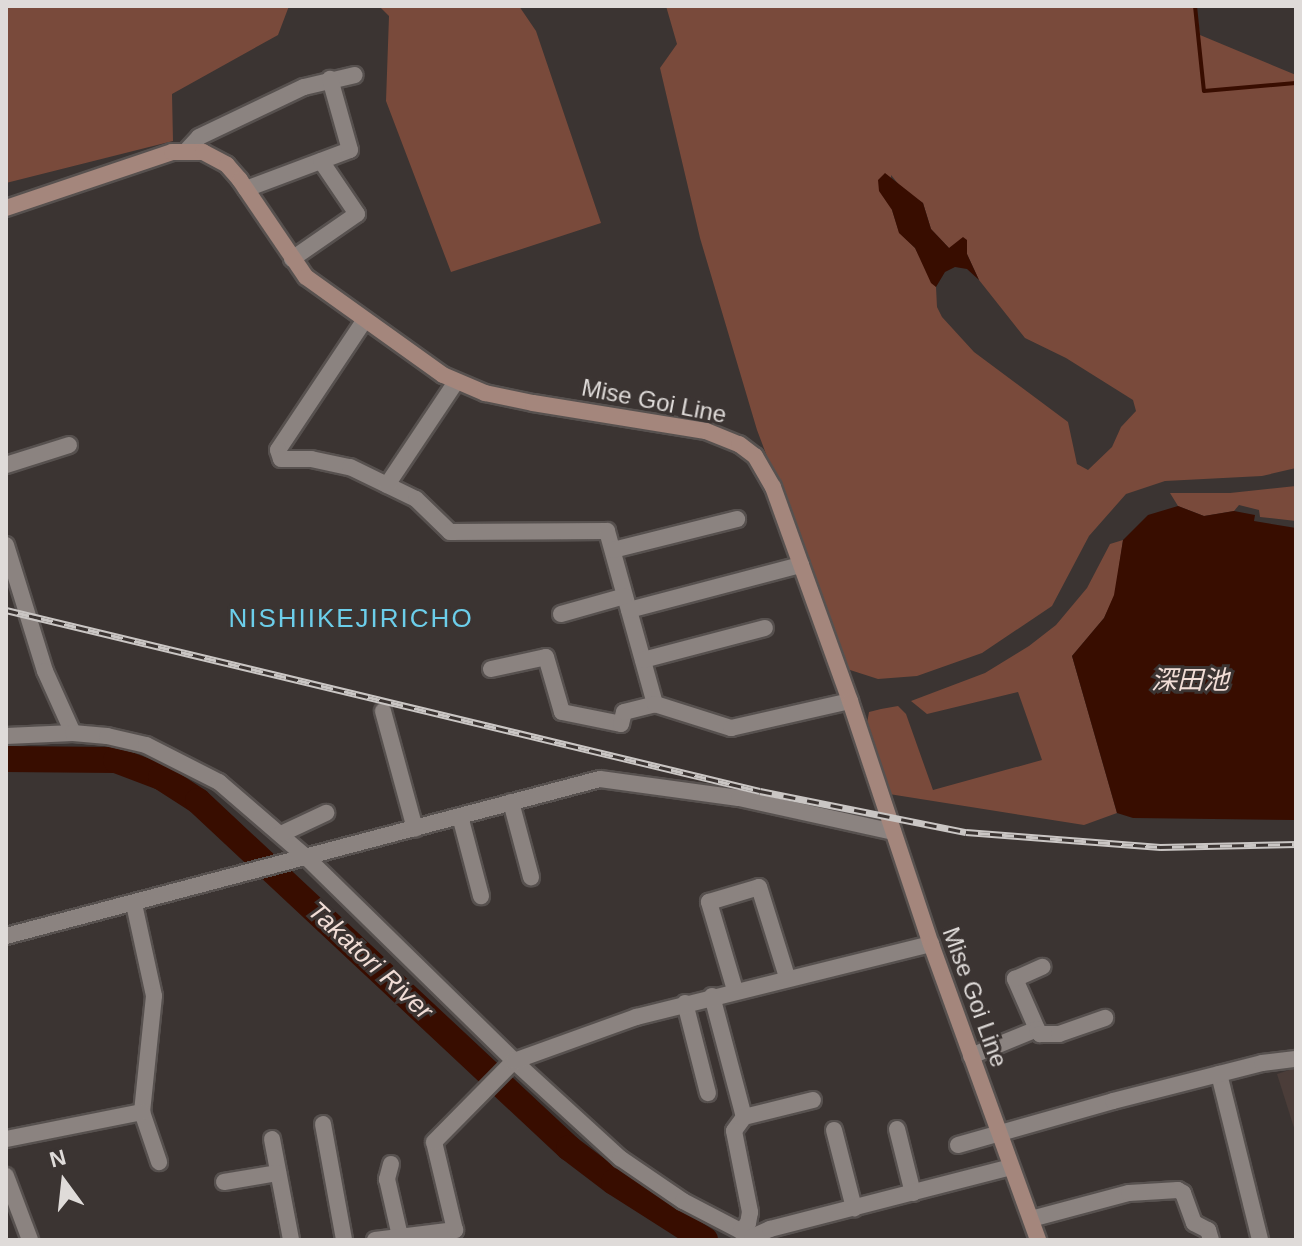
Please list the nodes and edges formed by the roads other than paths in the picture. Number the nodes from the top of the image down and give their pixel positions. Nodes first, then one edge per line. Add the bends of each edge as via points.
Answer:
1 (355, 75) dead end
2 (330, 79) junction
3 (188, 149) junction
4 (321, 161) junction
5 (246, 189) junction
6 (6, 208) edge
7 (292, 259) junction
8 (364, 321) junction
9 (456, 382) junction
10 (69, 445) dead end
11 (6, 465) edge
12 (387, 485) junction
13 (737, 519) dead end
14 (6, 545) edge
15 (613, 550) junction
16 (801, 565) junction
17 (627, 603) junction
18 (561, 614) dead end
19 (765, 628) dead end
20 (643, 660) junction
21 (491, 669) dead end
22 (850, 701) junction
23 (655, 704) junction
24 (383, 711) dead end
25 (73, 733) junction
26 (6, 736) edge
27 (511, 802) junction
28 (326, 813) dead end
29 (460, 816) junction
30 (415, 829) junction
31 (893, 832) junction
32 (281, 834) junction
33 (300, 860) junction
34 (531, 877) dead end
35 (481, 896) dead end
36 (134, 904) junction
37 (6, 936) edge
38 (931, 944) junction
39 (1042, 967) dead end
40 (787, 977) junction
41 (735, 990) junction
42 (712, 996) junction
43 (685, 1003) junction
44 (1105, 1018) dead end
45 (1037, 1029) junction
46 (971, 1056) junction
47 (1296, 1059) edge
48 (512, 1063) junction
49 (1219, 1074) junction
50 (708, 1093) dead end
51 (813, 1100) dead end
52 (142, 1112) junction
53 (744, 1117) junction
54 (323, 1124) dead end
55 (897, 1129) dead end
56 (834, 1130) dead end
57 (998, 1133) junction
58 (6, 1139) edge
59 (272, 1139) dead end
60 (958, 1145) dead end
61 (159, 1162) dead end
62 (391, 1164) dead end
63 (1011, 1167) junction
64 (278, 1173) junction
65 (6, 1176) edge
66 (224, 1182) dead end
67 (913, 1193) junction
68 (12, 1204) edge
69 (854, 1208) junction
70 (1031, 1219) junction
71 (400, 1236) junction
72 (750, 1236) edge
73 (30, 1240) edge
74 (291, 1240) edge
75 (344, 1240) edge
76 (375, 1240) edge
77 (1038, 1240) edge
78 (1211, 1240) edge
79 (1260, 1240) edge

1 - 2 street
2 - 3 street via 199,137
2 - 4 street via 350,150
3 - 5 main road, Mise Goi Line via 227,165
3 - 6 main road
4 - 5 street
4 - 7 street via 357,214
5 - 7 main road, Mise Goi Line
7 - 8 main road, Mise Goi Line via 319,288
8 - 9 main road, Mise Goi Line
8 - 12 street via 278,450 281,459 331,462
9 - 12 street
9 - 16 main road, Mise Goi Line via 485,393 706,431 730,440 755,456 765,470
10 - 11 street
12 - 15 street via 416,499 450,532 607,531
13 - 15 street
14 - 25 street via 45,671
15 - 17 street
16 - 17 street
16 - 22 main road, Mise Goi Line
17 - 18 street
17 - 20 street
19 - 20 street
20 - 23 street
21 - 23 street via 546,657 562,712 621,724 624,712
22 - 23 street via 731,728
22 - 31 main road, Mise Goi Line
24 - 30 street
25 - 26 street
25 - 32 street via 146,745 183,761 219,782
27 - 29 street
27 - 31 street via 615,779 769,804
27 - 34 street
28 - 32 street
29 - 30 street
29 - 35 street
30 - 33 street
31 - 38 main road, Mise Goi Line
32 - 33 street
33 - 36 street
33 - 48 street
36 - 37 street
36 - 52 street via 154,996
38 - 40 street
38 - 46 main road, Mise Goi Line
39 - 45 street via 1015,979
40 - 41 street
40 - 41 street via 759,887 709,902
41 - 42 street
42 - 43 street
42 - 53 street
43 - 48 street via 574,1037
43 - 50 street
44 - 45 street via 1059,1034 1040,1034
45 - 46 street
46 - 57 main road, Mise Goi Line
47 - 49 street
48 - 71 street via 434,1142 455,1230
48 - 72 street via 620,1158 683,1201
49 - 57 street
49 - 79 street
51 - 53 street
52 - 58 street
52 - 61 street
53 - 72 street via 734,1131
54 - 75 street
55 - 67 street
56 - 69 street
57 - 60 street
57 - 63 main road, Mise Goi Line
59 - 64 street
62 - 71 street via 387,1179
63 - 67 street
63 - 70 main road, Mise Goi Line
64 - 66 street
64 - 74 street
65 - 68 street
67 - 69 street
68 - 73 street
69 - 72 street
70 - 77 main road, Mise Goi Line
70 - 78 street via 1129,1193 1178,1190 1194,1223 1208,1230
71 - 76 street

